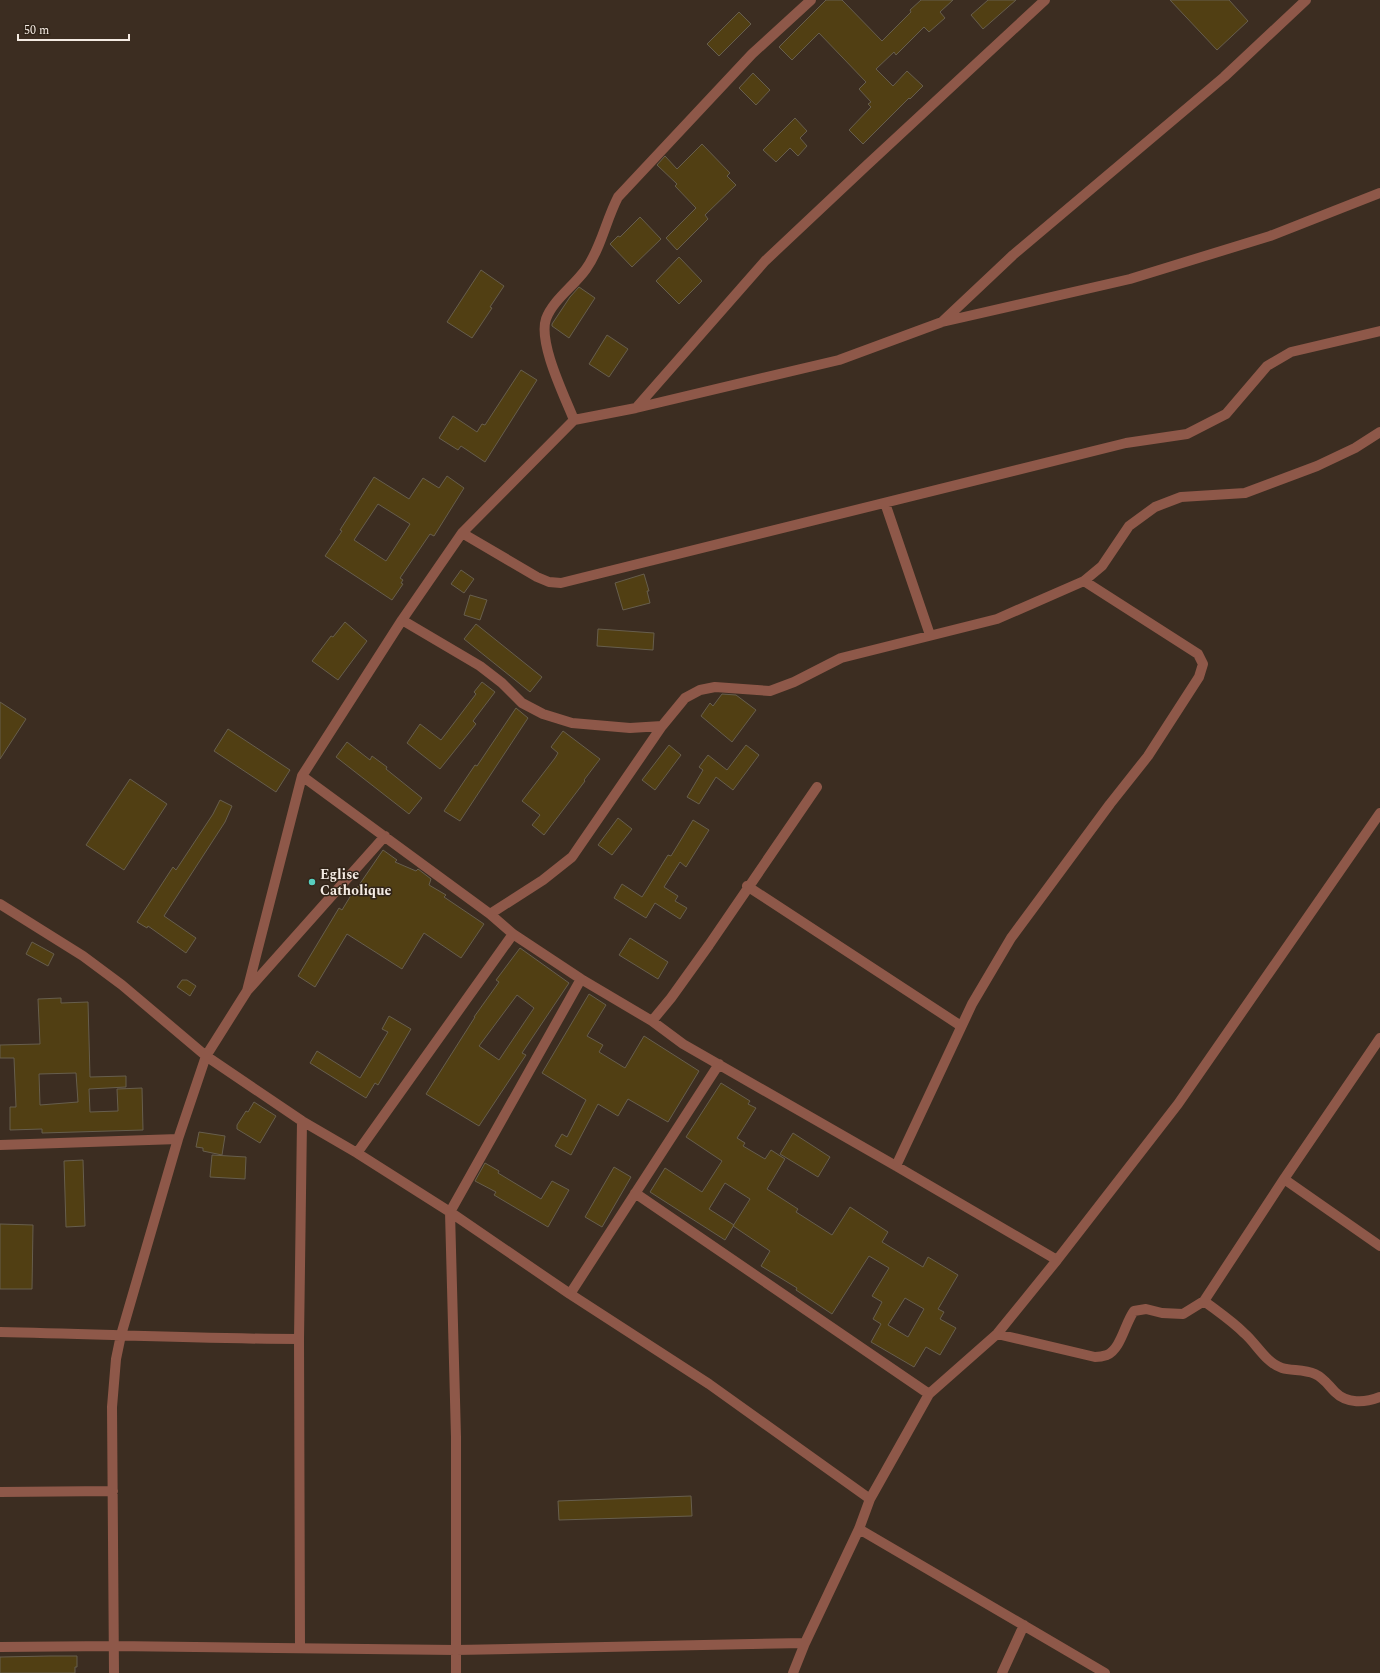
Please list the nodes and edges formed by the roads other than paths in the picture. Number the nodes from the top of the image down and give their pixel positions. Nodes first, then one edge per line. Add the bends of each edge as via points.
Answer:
1 (811, 0) edge
2 (1045, 0) edge
3 (1306, 0) edge
4 (1380, 193) edge
5 (942, 322) junction
6 (1380, 331) edge
7 (636, 408) junction
8 (574, 420) junction
9 (1380, 432) edge
10 (885, 503) junction
11 (462, 532) junction
12 (1084, 581) junction
13 (402, 620) junction
14 (930, 635) junction
15 (662, 726) junction
16 (302, 776) junction
17 (816, 787) dead end
18 (1380, 813) edge
19 (385, 836) junction
20 (747, 886) junction
21 (0, 904) edge
22 (490, 914) junction
23 (512, 934) junction
24 (581, 979) junction
25 (247, 991) junction
26 (652, 1021) junction
27 (962, 1026) junction
28 (1380, 1038) edge
29 (206, 1056) junction
30 (719, 1064) junction
31 (302, 1121) junction
32 (178, 1140) junction
33 (0, 1145) edge
34 (356, 1153) junction
35 (896, 1166) junction
36 (1284, 1178) junction
37 (635, 1193) junction
38 (450, 1212) junction
39 (1380, 1246) edge
40 (1057, 1260) junction
41 (570, 1294) junction
42 (1204, 1300) junction
43 (0, 1332) edge
44 (997, 1334) junction
45 (121, 1335) junction
46 (299, 1339) junction
47 (929, 1394) junction
48 (1380, 1398) edge
49 (113, 1490) junction
50 (0, 1492) edge
51 (870, 1499) junction
52 (859, 1529) junction
53 (1024, 1625) junction
54 (805, 1643) junction
55 (114, 1646) junction
56 (0, 1647) edge
57 (300, 1648) junction
58 (456, 1650) junction
59 (114, 1673) edge
60 (456, 1673) edge
61 (793, 1673) edge
62 (1002, 1673) edge
63 (1104, 1673) edge

1 - 8 street via 752,54 618,197 586,269 553,307 546,319 546,346
2 - 7 street via 765,261
3 - 5 street via 1224,77 1013,255
4 - 5 street via 1270,236 1130,279
5 - 7 street via 839,360
6 - 10 street via 1291,352 1267,366 1226,414 1187,434 1126,443
7 - 8 street
8 - 11 street
9 - 12 street via 1355,448 1317,466 1245,493 1181,497 1155,507 1129,526 1102,566
10 - 11 street via 561,583 549,582 537,576
10 - 14 street
11 - 13 street
12 - 14 street via 997,619
12 - 27 street via 1198,654 1203,664 1199,677 1148,756 1011,938
13 - 15 street via 480,666 518,699 543,714 580,724 630,728
13 - 16 street
14 - 15 street via 841,658 770,691 715,687 700,690 685,698
15 - 22 street via 572,856 543,880
16 - 19 street
16 - 25 street
17 - 20 street
18 - 40 street via 1178,1104
19 - 22 street
19 - 25 street
20 - 26 street via 709,945
20 - 27 street
21 - 29 street via 82,956 122,985
22 - 23 street
23 - 24 street
23 - 34 street
24 - 26 street
24 - 38 street
25 - 29 street
26 - 30 street via 683,1044
27 - 35 street
28 - 36 street
29 - 31 street
29 - 32 street
30 - 35 street
30 - 37 street
31 - 34 street
31 - 46 street
32 - 33 street
32 - 45 street
34 - 38 street
35 - 40 street
36 - 39 street
36 - 42 street
37 - 41 street
37 - 47 street
38 - 41 street
38 - 58 street via 456,1437
40 - 44 street
41 - 51 street via 709,1384
42 - 44 street via 1183,1314 1146,1309 1134,1312 1117,1347 1108,1354 1095,1357
42 - 48 street via 1245,1333 1271,1362 1282,1368 1314,1374 1348,1401 1368,1402
43 - 45 street
44 - 47 street
45 - 46 street
45 - 49 street via 112,1407
46 - 57 street
47 - 51 street
49 - 50 street
49 - 55 street
51 - 52 street
52 - 53 street
52 - 54 street
53 - 62 street
53 - 63 street
54 - 58 street
54 - 61 street
55 - 56 street
55 - 57 street
55 - 59 street
57 - 58 street
58 - 60 street

